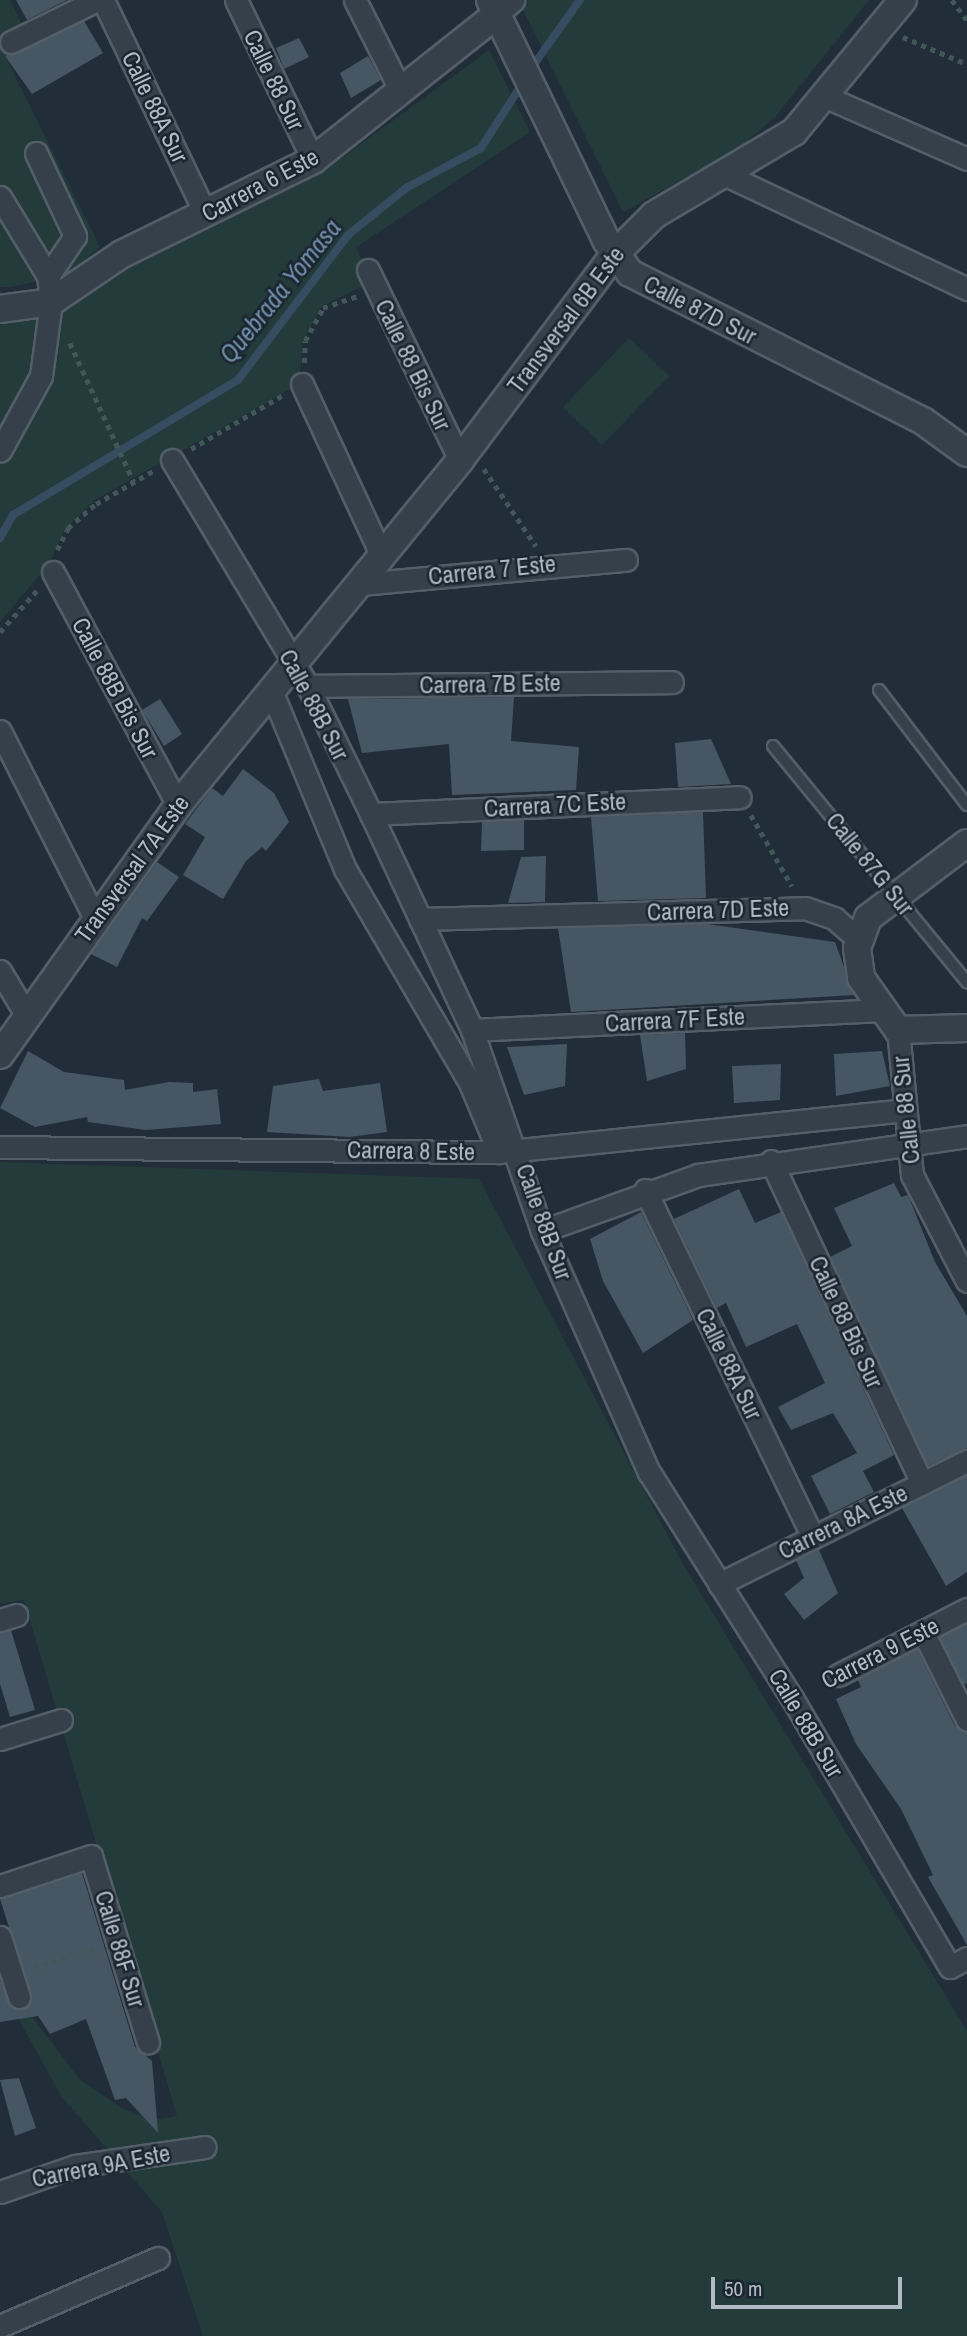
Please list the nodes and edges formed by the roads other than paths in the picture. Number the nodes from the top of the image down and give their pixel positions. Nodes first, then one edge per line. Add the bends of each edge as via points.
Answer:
1 (97, 0) edge
2 (103, 0) edge
3 (236, 0) edge
4 (355, 0) edge
5 (903, 0) edge
6 (500, 5) edge
7 (11, 42) dead end
8 (401, 91) junction
9 (826, 97) junction
10 (36, 153) dead end
11 (967, 159) edge
12 (313, 160) junction
13 (726, 175) junction
14 (0, 197) edge
15 (206, 215) junction
16 (614, 255) junction
17 (368, 270) dead end
18 (48, 276) junction
19 (967, 289) edge
20 (51, 302) junction
21 (0, 309) edge
22 (302, 384) road end
23 (7, 434) edge
24 (0, 451) edge
25 (465, 453) junction
26 (967, 453) edge
27 (172, 460) road end
28 (382, 556) junction
29 (626, 560) dead end
30 (53, 572) road end
31 (359, 584) junction
32 (293, 662) junction
33 (672, 682) dead end
34 (308, 686) junction
35 (270, 688) junction
36 (878, 690) dead end
37 (0, 731) edge
38 (773, 746) dead end
39 (740, 796) road end
40 (178, 805) junction
41 (967, 805) edge
42 (371, 814) junction
43 (967, 843) edge
44 (894, 894) junction
45 (95, 918) junction
46 (420, 919) junction
47 (858, 939) junction
48 (0, 971) edge
49 (967, 982) edge
50 (878, 1010) junction
51 (27, 1016) junction
52 (967, 1028) edge
53 (472, 1030) junction
54 (898, 1030) junction
55 (0, 1055) edge
56 (903, 1110) junction
57 (967, 1136) edge
58 (905, 1142) junction
59 (0, 1147) edge
60 (509, 1151) junction
61 (771, 1161) junction
62 (645, 1190) junction
63 (542, 1231) junction
64 (967, 1281) edge
65 (967, 1461) edge
66 (922, 1483) junction
67 (813, 1537) junction
68 (719, 1584) junction
69 (967, 1609) edge
70 (923, 1632) junction
71 (838, 1675) dead end
72 (61, 1720) dead end
73 (967, 1720) edge
74 (0, 1739) edge
75 (0, 1886) edge
76 (0, 1937) edge
77 (959, 1963) edge
78 (19, 1997) dead end
79 (148, 2043) dead end
80 (205, 2147) dead end
81 (0, 2192) edge
82 (158, 2258) dead end
83 (4, 2324) edge

1 - 7 street
2 - 15 street, Calle 88A Sur
3 - 12 street, Calle 88 Sur
4 - 8 street
5 - 9 street, Transversal 6B Este
6 - 8 street, Carrera 6 Este
6 - 16 street, Calle 87D Sur via 520,63
8 - 12 street, Carrera 6 Este
9 - 11 street
9 - 13 street, Transversal 6B Este via 776,148
10 - 18 street via 75,236
12 - 15 street, Carrera 6 Este
13 - 16 street, Transversal 6B Este via 654,215
13 - 19 street
14 - 18 street
15 - 20 street, Carrera 6 Este via 122,254
16 - 25 street, Transversal 6B Este
16 - 26 street, Calle 87D Sur via 646,285 923,421
17 - 25 street, Calle 88 Bis Sur
18 - 20 street
20 - 21 street, Carrera 6 Este
20 - 23 street via 41,376
22 - 28 street
23 - 24 street
25 - 28 street, Transversal 6B Este
27 - 32 street, Calle 88B Sur
28 - 31 street, Transversal 6B Este
29 - 31 street, Carrera 7 Este
30 - 40 street, Calle 88B Bis Sur
31 - 32 street, Transversal 6B Este
32 - 34 street, Calle 88B Sur
32 - 35 street, Transversal 6B Este
33 - 34 street, Carrera 7B Este
34 - 42 street, Calle 88B Sur
35 - 40 street, Transversal 7A Este
35 - 60 street, Calle 88B Sur via 345,869
36 - 41 lane
37 - 45 street
38 - 44 lane, Calle 87G Sur
39 - 42 street, Carrera 7C Este
40 - 45 street, Transversal 7A Este
42 - 46 street, Calle 88B Sur
43 - 44 street
44 - 47 street
44 - 49 lane, Calle 87G Sur
45 - 51 street, Transversal 7A Este
46 - 47 street, Carrera 7D Este via 805,908 834,918
46 - 53 street, Calle 88B Sur
47 - 50 street, Calle 88 Sur via 861,978
48 - 51 street
50 - 53 street, Carrera 7F Este
50 - 54 street, Calle 88 Sur
51 - 55 street, Transversal 7A Este
52 - 54 street
53 - 60 street, Calle 88B Sur
54 - 56 street, Calle 88 Sur
56 - 58 street, Calle 88 Sur
56 - 60 street, Carrera 8 Este
57 - 58 street
58 - 61 street
58 - 64 street, Calle 88 Sur via 926,1210
59 - 60 street, Carrera 8 Este
60 - 63 street, Calle 88B Sur
61 - 62 street
61 - 66 street, Calle 88 Bis Sur
62 - 63 street
62 - 67 street, Calle 88A Sur
63 - 68 street, Calle 88B Sur via 649,1472
65 - 66 street, Carrera 8A Este
66 - 67 street, Carrera 8A Este
67 - 68 street, Carrera 8A Este
68 - 77 street, Calle 88B Sur
69 - 70 street, Carrera 9 Este
70 - 71 street, Carrera 9 Este
70 - 73 street
72 - 74 street
75 - 79 street, Calle 88F Sur via 91,1856
76 - 78 street
80 - 81 street, Carrera 9A Este via 75,2166
82 - 83 street

